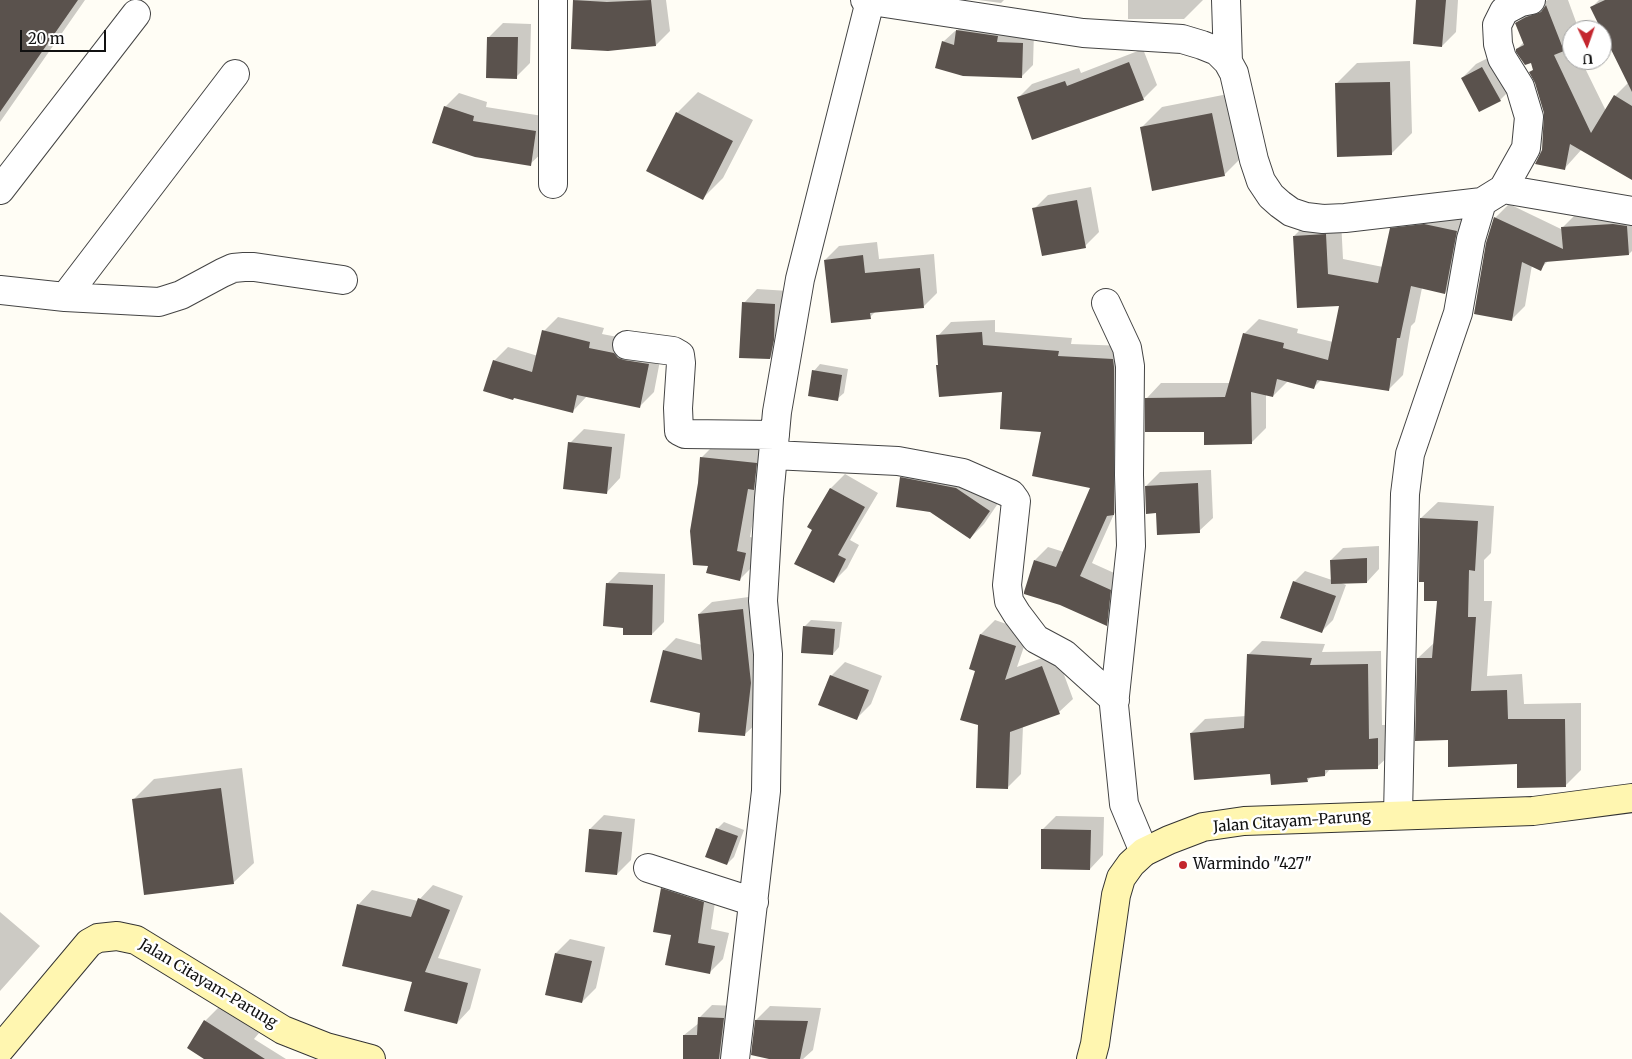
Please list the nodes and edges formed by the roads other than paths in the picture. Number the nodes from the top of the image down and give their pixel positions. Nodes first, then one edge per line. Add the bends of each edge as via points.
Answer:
1 (553, 0) edge
2 (1226, 0) edge
3 (1531, 0) edge
4 (868, 1) edge
5 (949, 6) edge
6 (136, 14) dead end
7 (1228, 62) junction
8 (235, 74) dead end
9 (552, 184) dead end
10 (0, 190) edge
11 (1493, 196) junction
12 (1632, 211) edge
13 (343, 280) dead end
14 (0, 290) edge
15 (65, 297) junction
16 (1106, 303) dead end
17 (627, 345) dead end
18 (774, 445) junction
19 (1115, 700) junction
20 (1632, 798) edge
21 (1398, 815) junction
22 (1144, 852) junction
23 (648, 868) dead end
24 (754, 902) junction
25 (0, 1049) edge
26 (371, 1059) edge
27 (735, 1059) edge
28 (1090, 1059) edge

1 - 9 street
2 - 7 street
3 - 11 street via 1504,10 1497,25 1502,58 1520,87 1529,117 1526,148
4 - 5 street
4 - 18 street via 800,279
5 - 7 street via 1083,33 1182,39 1217,51
6 - 10 street
7 - 11 street via 1234,74 1261,181 1271,196 1291,212 1323,219 1345,218
8 - 15 street
11 - 12 street
11 - 21 street via 1472,239 1458,313 1410,454 1404,494
13 - 15 street via 244,267 228,270 181,296 159,302
14 - 15 street
16 - 19 street via 1127,348 1130,366 1131,546
17 - 18 street via 673,351 680,355 679,431
18 - 19 street via 963,473 1010,494 1016,501 1007,585 1010,601 1036,639 1064,654
18 - 24 street via 763,600 768,654 766,791
19 - 22 street via 1124,804
20 - 21 street, Jalan Citayam-Parung via 1534,811
21 - 22 street, Jalan Citayam-Parung via 1236,823 1203,828
22 - 28 street, Jalan Citayam-Parung via 1131,864 1116,895 1095,1044
23 - 24 street
24 - 27 street
25 - 26 street, Jalan Citayam-Parung via 89,943 98,938 117,936 136,940 283,1030 326,1047

